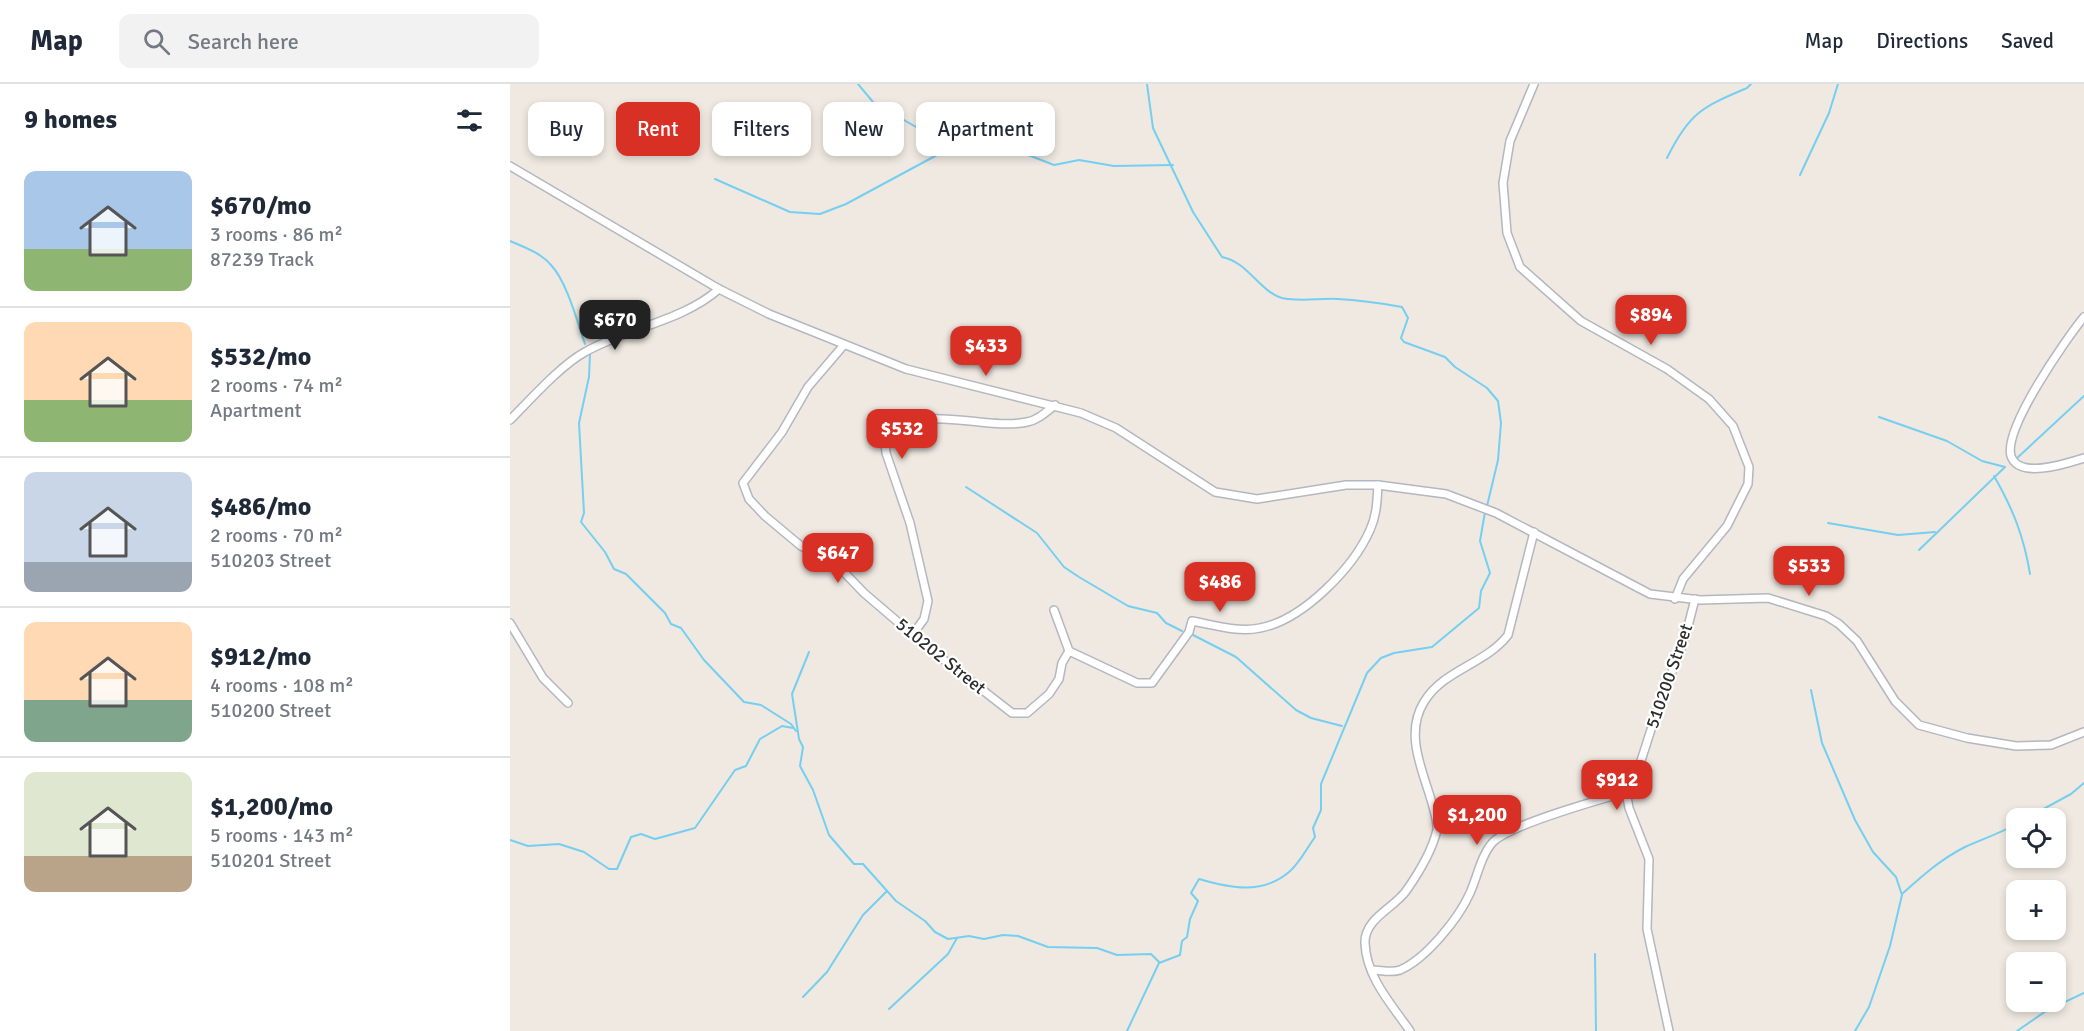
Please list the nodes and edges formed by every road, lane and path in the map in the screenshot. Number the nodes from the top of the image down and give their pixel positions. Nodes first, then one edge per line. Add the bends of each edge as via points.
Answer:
1 (1534, 84) edge
2 (510, 166) edge
3 (719, 289) junction
4 (2084, 317) edge
5 (843, 346) junction
6 (1055, 405) junction
7 (510, 420) edge
8 (2084, 458) edge
9 (1378, 485) junction
10 (1534, 532) junction
11 (1675, 599) junction
12 (1695, 599) junction
13 (1054, 610) dead end
14 (510, 623) edge
15 (913, 634) junction
16 (1069, 651) junction
17 (568, 703) dead end
18 (2084, 732) edge
19 (1626, 792) junction
20 (1372, 970) junction
21 (1410, 1031) edge
22 (1669, 1031) edge

1 - 11 street via 1510,141 1503,183 1507,233 1520,267 1581,321 1667,369 1709,399 1733,426 1749,467 1748,484 1727,526 1683,579
2 - 3 street
3 - 5 street
3 - 7 street via 695,305 605,341 576,357
4 - 8 street via 2034,393 2012,440 2011,456 2018,465 2029,469
5 - 6 street via 906,369
5 - 15 street, 510202 Street via 808,387 782,432 744,483 748,499 765,516 801,546 840,568
6 - 9 street via 1116,428 1215,492 1257,499 1346,485
6 - 15 street via 1029,422 933,419 913,421 889,433 886,453 910,523 928,601 924,619
9 - 10 street via 1446,494
9 - 16 street via 1370,530 1358,549 1337,579 1286,617 1260,628 1238,629 1192,621 1189,632 1152,683 1137,683
10 - 11 street via 1612,576 1650,594
10 - 20 street via 1508,635 1498,648 1433,690 1415,724 1415,741 1437,828 1427,856 1405,893 1370,926 1365,941
11 - 12 street
12 - 18 street via 1768,598 1826,616 1857,641 1895,701 1920,725 2016,746 2051,745
12 - 19 street, 510200 Street via 1639,767
13 - 16 street
14 - 17 street via 543,678
15 - 16 street, 510202 Street via 1012,713 1027,713 1049,694
19 - 20 street via 1508,832 1493,843 1452,923 1410,965 1397,971
19 - 22 street via 1649,859 1647,929
20 - 21 street via 1378,986

